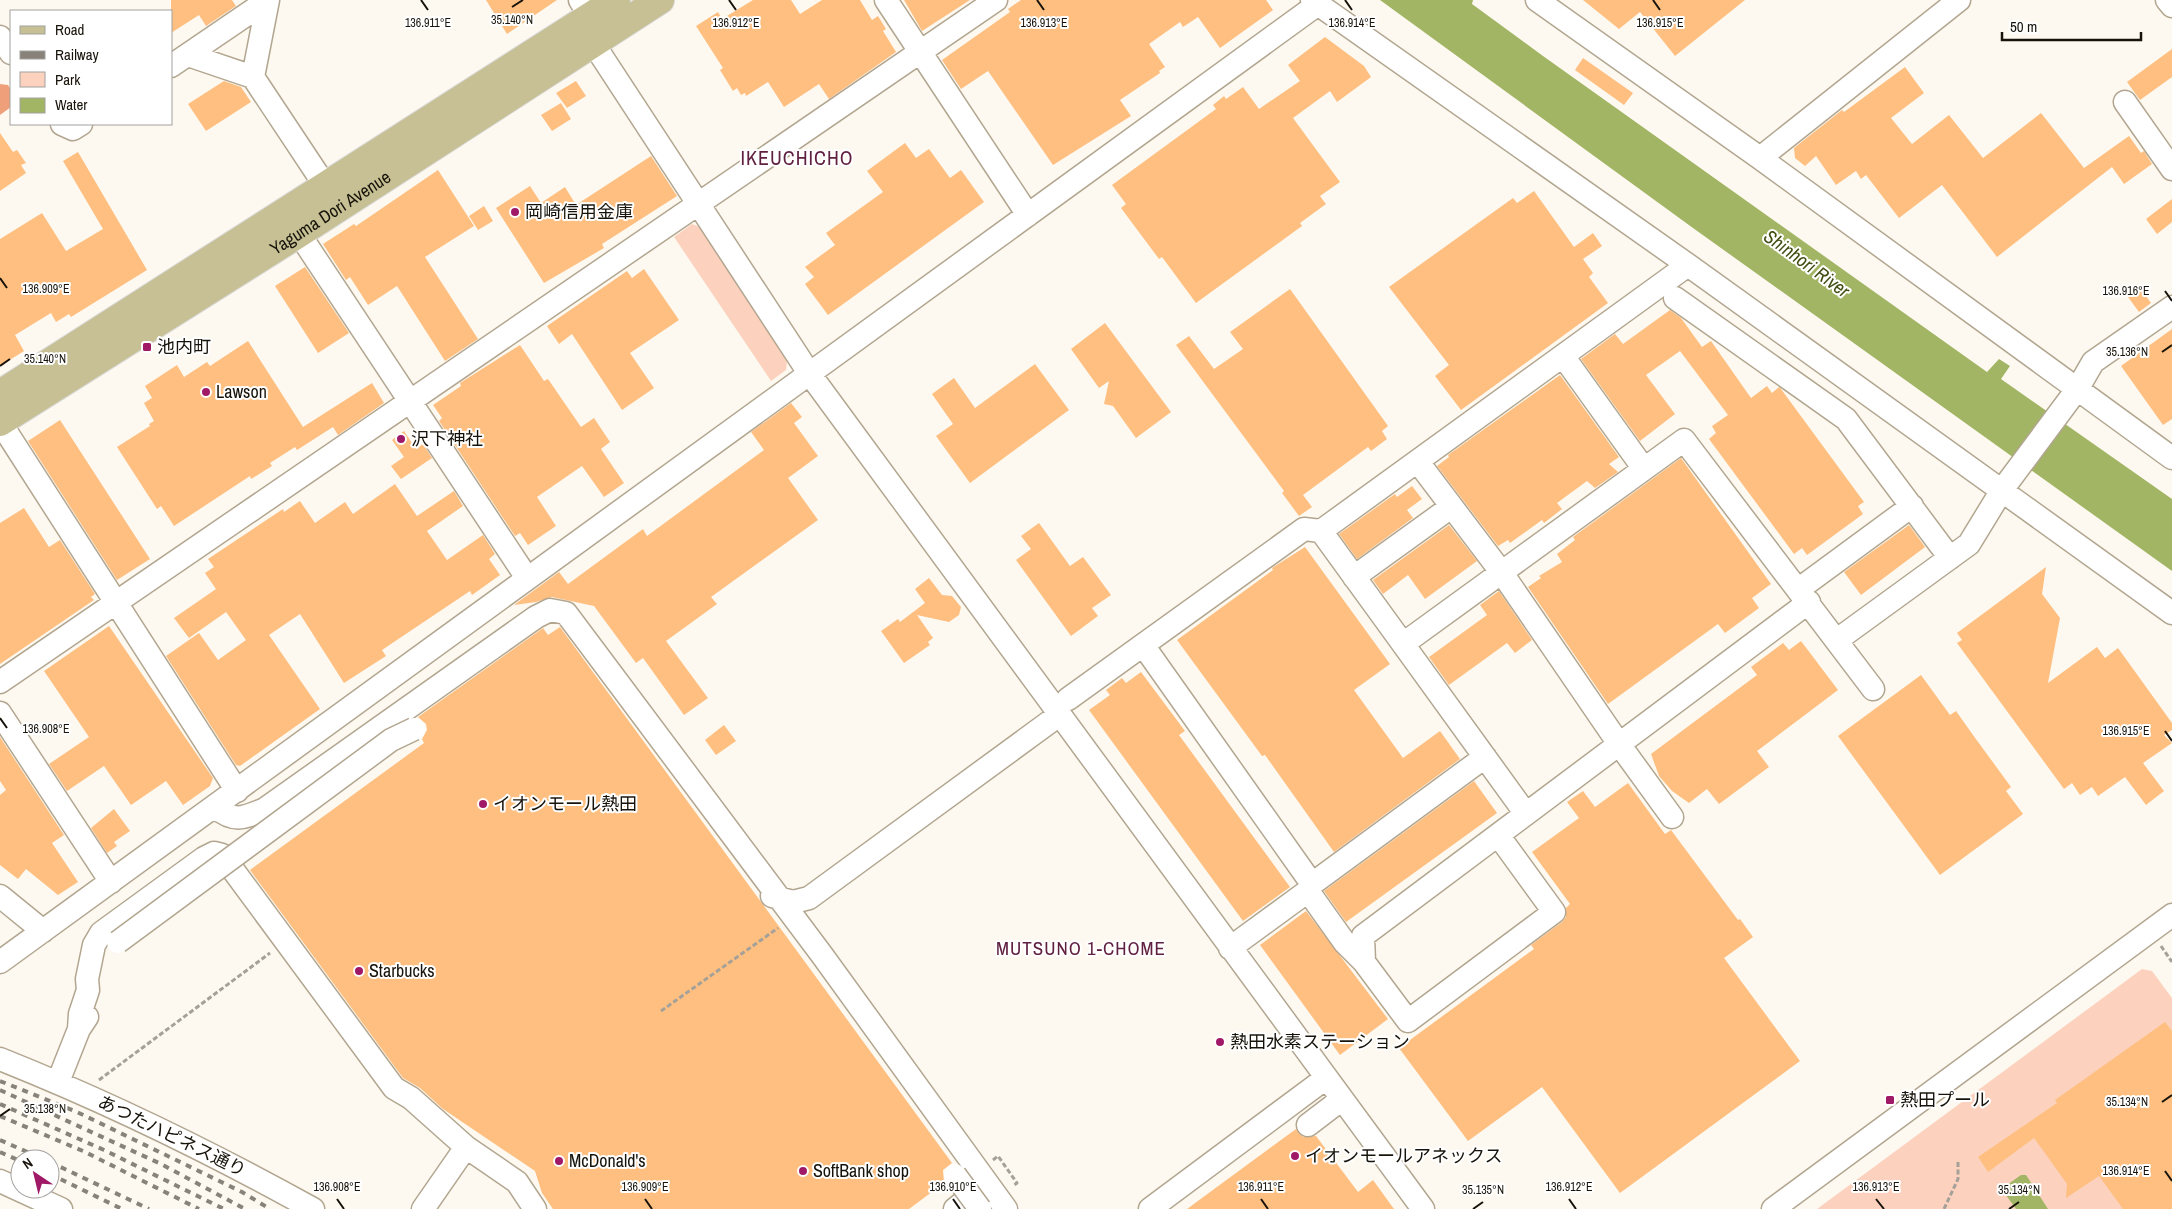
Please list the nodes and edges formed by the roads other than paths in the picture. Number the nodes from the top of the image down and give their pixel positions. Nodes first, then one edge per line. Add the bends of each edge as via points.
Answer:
1 (268, 0) edge
2 (616, 0) edge
3 (660, 0) edge
4 (886, 0) edge
5 (996, 0) edge
6 (1537, 0) edge
7 (1959, 0) edge
8 (2167, 0) edge
9 (1315, 2) edge
10 (2172, 6) edge
11 (592, 24) edge
12 (0, 37) edge
13 (10, 52) edge
14 (920, 52) junction
15 (180, 60) edge
16 (253, 77) junction
17 (2125, 102) dead end
18 (64, 125) edge
19 (79, 125) edge
20 (1760, 158) junction
21 (2172, 169) edge
22 (326, 187) junction
23 (698, 204) junction
24 (1028, 215) junction
25 (292, 224) junction
26 (1688, 266) junction
27 (1676, 298) dead end
28 (2172, 306) edge
29 (1563, 356) junction
30 (809, 373) junction
31 (0, 394) edge
32 (2072, 396) junction
33 (410, 401) junction
34 (0, 422) edge
35 (2172, 458) edge
36 (1418, 462) junction
37 (1644, 469) junction
38 (2008, 483) junction
39 (1912, 506) junction
40 (1450, 507) junction
41 (1321, 531) junction
42 (1950, 558) junction
43 (1502, 573) junction
44 (1354, 577) junction
45 (527, 578) junction
46 (1804, 596) junction
47 (116, 602) junction
48 (2172, 613) edge
49 (1837, 640) junction
50 (1403, 644) junction
51 (1143, 645) junction
52 (0, 682) edge
53 (1873, 689) dead end
54 (1064, 707) junction
55 (0, 713) edge
56 (414, 728) dead end
57 (1619, 744) junction
58 (1485, 758) junction
59 (237, 791) junction
60 (215, 807) junction
61 (1526, 814) junction
62 (1672, 816) dead end
63 (1498, 835) junction
64 (111, 882) junction
65 (1310, 888) junction
66 (759, 891) dead end
67 (0, 896) edge
68 (782, 900) junction
69 (2172, 915) edge
70 (43, 931) junction
71 (1230, 948) junction
72 (0, 962) edge
73 (1364, 962) junction
74 (78, 1029) junction
75 (0, 1059) edge
76 (1326, 1078) junction
77 (58, 1082) junction
78 (1342, 1099) junction
79 (1308, 1125) dead end
80 (459, 1140) junction
81 (0, 1182) edge
82 (517, 1182) junction
83 (987, 1183) junction
84 (60, 1209) edge
85 (313, 1209) edge
86 (423, 1209) edge
87 (535, 1209) edge
88 (548, 1209) edge
89 (955, 1209) edge
90 (973, 1209) edge
91 (980, 1209) edge
92 (1006, 1209) edge
93 (1150, 1209) edge
94 (1423, 1209) edge
95 (1773, 1209) edge

1 - 15 street
1 - 16 street
2 - 11 main road, Yaguma Dori Avenue
3 - 11 main road, Yaguma Dori Avenue
4 - 14 street
5 - 14 street
6 - 20 street
7 - 20 street
8 - 10 street
9 - 24 street
9 - 26 street
11 - 22 main road, Yaguma Dori Avenue
11 - 23 street
11 - 25 main road, Yaguma Dori Avenue
12 - 13 street
14 - 23 street
14 - 24 street
15 - 16 street
16 - 22 street
17 - 21 street
18 - 19 street via 73,129
20 - 32 street
22 - 25 main road, Yaguma Dori Avenue
23 - 30 street
23 - 33 street
24 - 30 street
25 - 31 main road, Yaguma Dori Avenue
25 - 33 street
25 - 34 main road, Yaguma Dori Avenue
26 - 29 street
26 - 38 street
27 - 39 street via 1846,419
28 - 32 street via 2093,362
29 - 36 street
29 - 37 street
30 - 45 street
30 - 54 street
32 - 35 street
32 - 38 street
33 - 45 street
33 - 47 street
34 - 47 street
36 - 40 street
36 - 41 street
37 - 43 street
37 - 46 street via 1684,440
38 - 42 street via 1969,544
38 - 48 street
39 - 42 street
39 - 46 street
40 - 43 street
40 - 44 street
41 - 44 street
41 - 51 street via 1304,530
42 - 49 street
43 - 50 street
43 - 57 street
44 - 50 street
45 - 59 street
46 - 49 street
46 - 57 street
47 - 52 street
47 - 59 street
49 - 53 street
50 - 58 street
51 - 54 street
51 - 65 street
54 - 68 street via 809,898 793,902
54 - 71 street
55 - 64 street
56 - 74 street, bridge via 391,740 108,949 99,993
57 - 61 street
57 - 62 street
58 - 61 street
58 - 65 street
59 - 60 street
60 - 64 street
60 - 68 street via 226,816 239,818 265,809 536,617 557,610 572,619
61 - 63 street
63 - 73 street via 1363,936
63 - 73 street via 1554,912 1408,1021
64 - 70 street
65 - 71 street
65 - 73 street via 1345,943
66 - 68 street
67 - 70 street
68 - 83 street
69 - 95 street
70 - 72 street
71 - 76 street
74 - 77 street
74 - 80 street via 88,990 94,945 101,933 204,858 214,853 222,855 394,1088 411,1098
75 - 77 street, あつたハピネス通り
76 - 78 street
76 - 93 street
77 - 85 street, あつたハピネス通り via 220,1157
78 - 79 street
78 - 94 street
80 - 82 street
80 - 86 street
81 - 84 street
82 - 87 street
82 - 88 street via 531,1183
83 - 89 street
83 - 92 street
90 - 91 street, bridge via 953,1176

